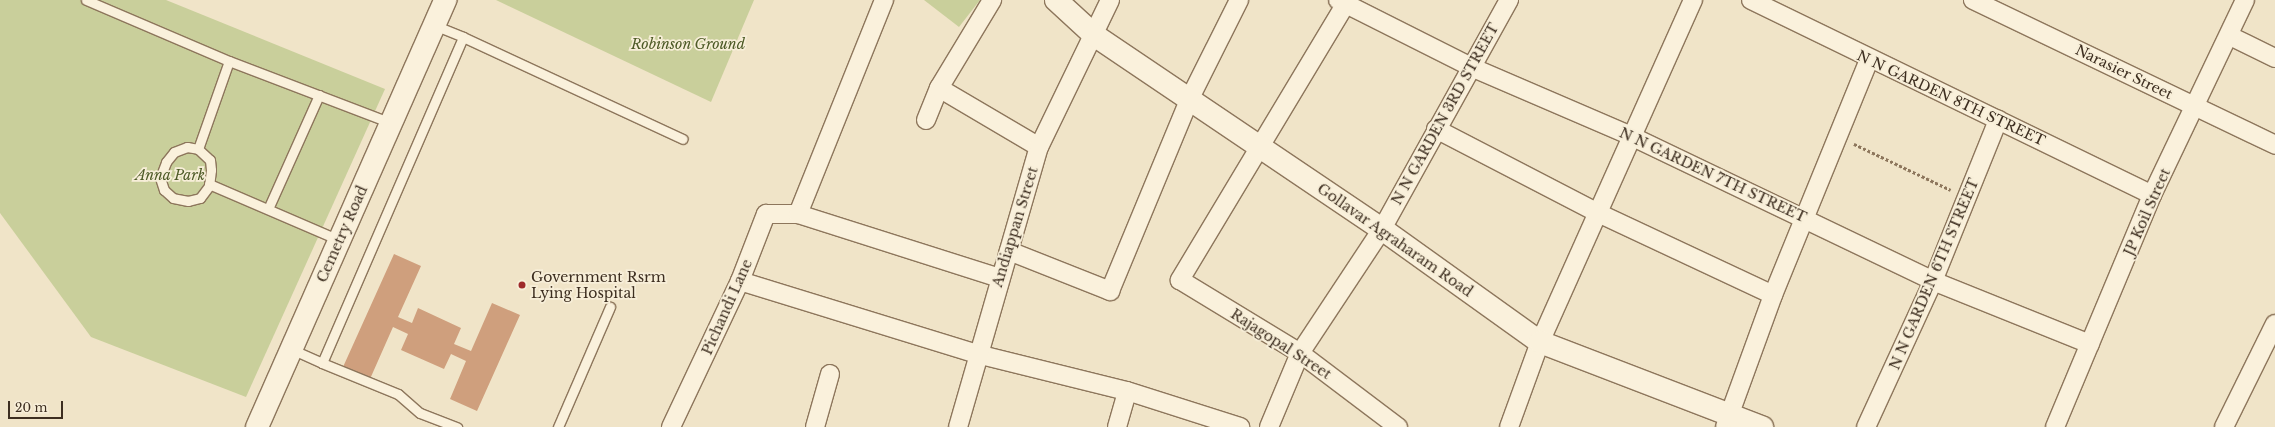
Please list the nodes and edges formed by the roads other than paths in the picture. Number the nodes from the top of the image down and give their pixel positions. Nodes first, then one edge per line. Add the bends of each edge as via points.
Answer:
1 (86, 0) edge
2 (445, 0) edge
3 (884, 0) edge
4 (992, 0) edge
5 (1056, 0) edge
6 (1110, 0) edge
7 (1239, 0) edge
8 (1509, 0) edge
9 (1693, 0) edge
10 (1750, 0) edge
11 (1973, 0) edge
12 (2245, 0) edge
13 (1344, 2) edge
14 (430, 33) junction
15 (1094, 35) junction
16 (2230, 36) junction
17 (463, 38) junction
18 (2275, 58) edge
19 (1869, 60) junction
20 (229, 61) junction
21 (1470, 67) junction
22 (939, 88) junction
23 (319, 95) junction
24 (1189, 100) junction
25 (2196, 107) junction
26 (926, 120) dead end
27 (1998, 120) junction
28 (391, 123) junction
29 (1436, 129) junction
30 (1631, 136) junction
31 (683, 139) dead end
32 (2275, 145) edge
33 (1039, 147) junction
34 (1259, 148) junction
35 (198, 149) junction
36 (209, 184) junction
37 (2152, 195) junction
38 (268, 209) junction
39 (1598, 213) junction
40 (798, 214) junction
41 (1805, 217) junction
42 (1382, 229) junction
43 (339, 240) junction
44 (1009, 251) junction
45 (1000, 278) junction
46 (740, 281) junction
47 (1933, 281) junction
48 (1772, 295) junction
49 (610, 307) dead end
50 (2275, 324) edge
51 (1540, 342) junction
52 (2090, 344) junction
53 (291, 349) junction
54 (1300, 353) junction
55 (977, 354) junction
56 (322, 363) junction
57 (830, 374) dead end
58 (1127, 391) junction
59 (1727, 420) edge
60 (260, 426) edge
61 (964, 426) edge
62 (457, 427) edge
63 (558, 427) edge
64 (671, 427) edge
65 (815, 427) edge
66 (1117, 427) edge
67 (1240, 427) edge
68 (1269, 427) edge
69 (1398, 427) edge
70 (1509, 427) edge
71 (1762, 427) edge
72 (1866, 427) edge
73 (2055, 427) edge
74 (2224, 427) edge

1 - 20 lane
2 - 14 street, Cemetry Road
3 - 40 street
4 - 22 street
5 - 15 street, Gollavar Agraharam Road
6 - 15 street, Andiappan Street
7 - 24 street
8 - 21 street, N N GARDEN 3RD STREET
9 - 30 street
10 - 19 street, N N GARDEN 8TH STREET
11 - 25 street, Narasier Street
12 - 16 street, JP Koil Street
13 - 21 street, N N GARDEN 7TH STREET
13 - 34 street
14 - 17 lane
14 - 28 street, Cemetry Road
15 - 24 street, Gollavar Agraharam Road
15 - 33 street, Andiappan Street
16 - 18 street
16 - 25 street, JP Koil Street
17 - 31 lane
17 - 56 lane
19 - 27 street, N N GARDEN 8TH STREET
19 - 41 street
20 - 23 lane
20 - 35 lane
21 - 29 street, N N GARDEN 3RD STREET
21 - 30 street, N N GARDEN 7TH STREET
22 - 26 street
22 - 33 street
23 - 28 lane
23 - 38 lane
24 - 34 street, Gollavar Agraharam Road
24 - 44 street via 1110,291
25 - 32 street, Narasier Street
25 - 37 street, JP Koil Street
27 - 37 street, N N GARDEN 8TH STREET
27 - 47 street, N N GARDEN 6TH STREET
28 - 43 street, Cemetry Road
29 - 39 street
29 - 42 street, N N GARDEN 3RD STREET
30 - 39 street
30 - 41 street, N N GARDEN 7TH STREET
33 - 44 street, Andiappan Street
34 - 42 street, Gollavar Agraharam Road
34 - 54 street, Rajagopal Street via 1180,280
35 - 36 lane via 210,160
35 - 36 lane via 187,147 174,152 166,162 160,178 164,190 173,198 188,201 200,198
36 - 38 lane
37 - 52 street, JP Koil Street
38 - 43 lane
39 - 48 street
39 - 51 street
40 - 45 street
40 - 46 street, Pichandi Lane via 766,214
41 - 47 street, N N GARDEN 7TH STREET
41 - 48 street
42 - 51 street, Gollavar Agraharam Road
42 - 54 street, N N GARDEN 3RD STREET
43 - 53 street, Cemetry Road
44 - 45 street, Andiappan Street
45 - 55 street, Andiappan Street
46 - 55 street
46 - 64 street, Pichandi Lane
47 - 52 street, N N GARDEN 7TH STREET
47 - 72 street, N N GARDEN 6TH STREET
48 - 59 street
49 - 63 lane
50 - 74 street
51 - 59 street, Gollavar Agraharam Road
51 - 70 street
52 - 73 street, JP Koil Street
53 - 56 lane
53 - 60 street, Cemetry Road
54 - 68 street, N N GARDEN 3RD STREET
54 - 69 street, Rajagopal Street
55 - 58 street
55 - 61 street, Andiappan Street
56 - 62 lane via 398,394 420,413
57 - 65 street
58 - 66 street
58 - 67 street
59 - 71 street, Gollavar Agraharam Road

